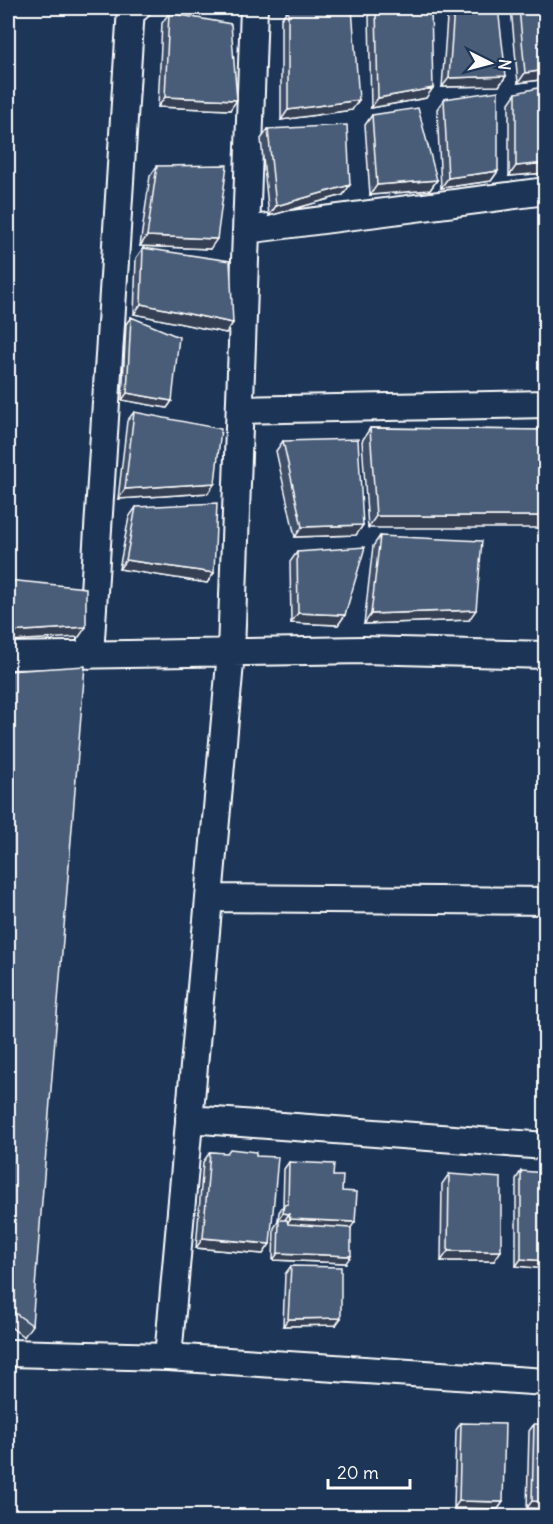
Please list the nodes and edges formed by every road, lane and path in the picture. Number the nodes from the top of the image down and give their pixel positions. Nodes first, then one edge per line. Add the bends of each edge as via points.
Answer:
1 (137, 8) edge
2 (254, 8) edge
3 (546, 191) edge
4 (246, 230) junction
5 (546, 404) edge
6 (240, 410) junction
7 (231, 652) junction
8 (90, 655) junction
9 (546, 655) edge
10 (8, 656) edge
11 (209, 898) junction
12 (546, 901) edge
13 (189, 1119) junction
14 (546, 1146) edge
15 (8, 1353) edge
16 (168, 1357) junction
17 (546, 1382) edge

1 - 8 street via 131,8
2 - 4 street
3 - 4 street
4 - 6 street
5 - 6 street
6 - 7 street
7 - 8 street
7 - 9 street via 363,650
7 - 11 street
8 - 10 street
11 - 12 street
11 - 13 street
13 - 14 street
13 - 16 street
15 - 16 street
16 - 17 street

